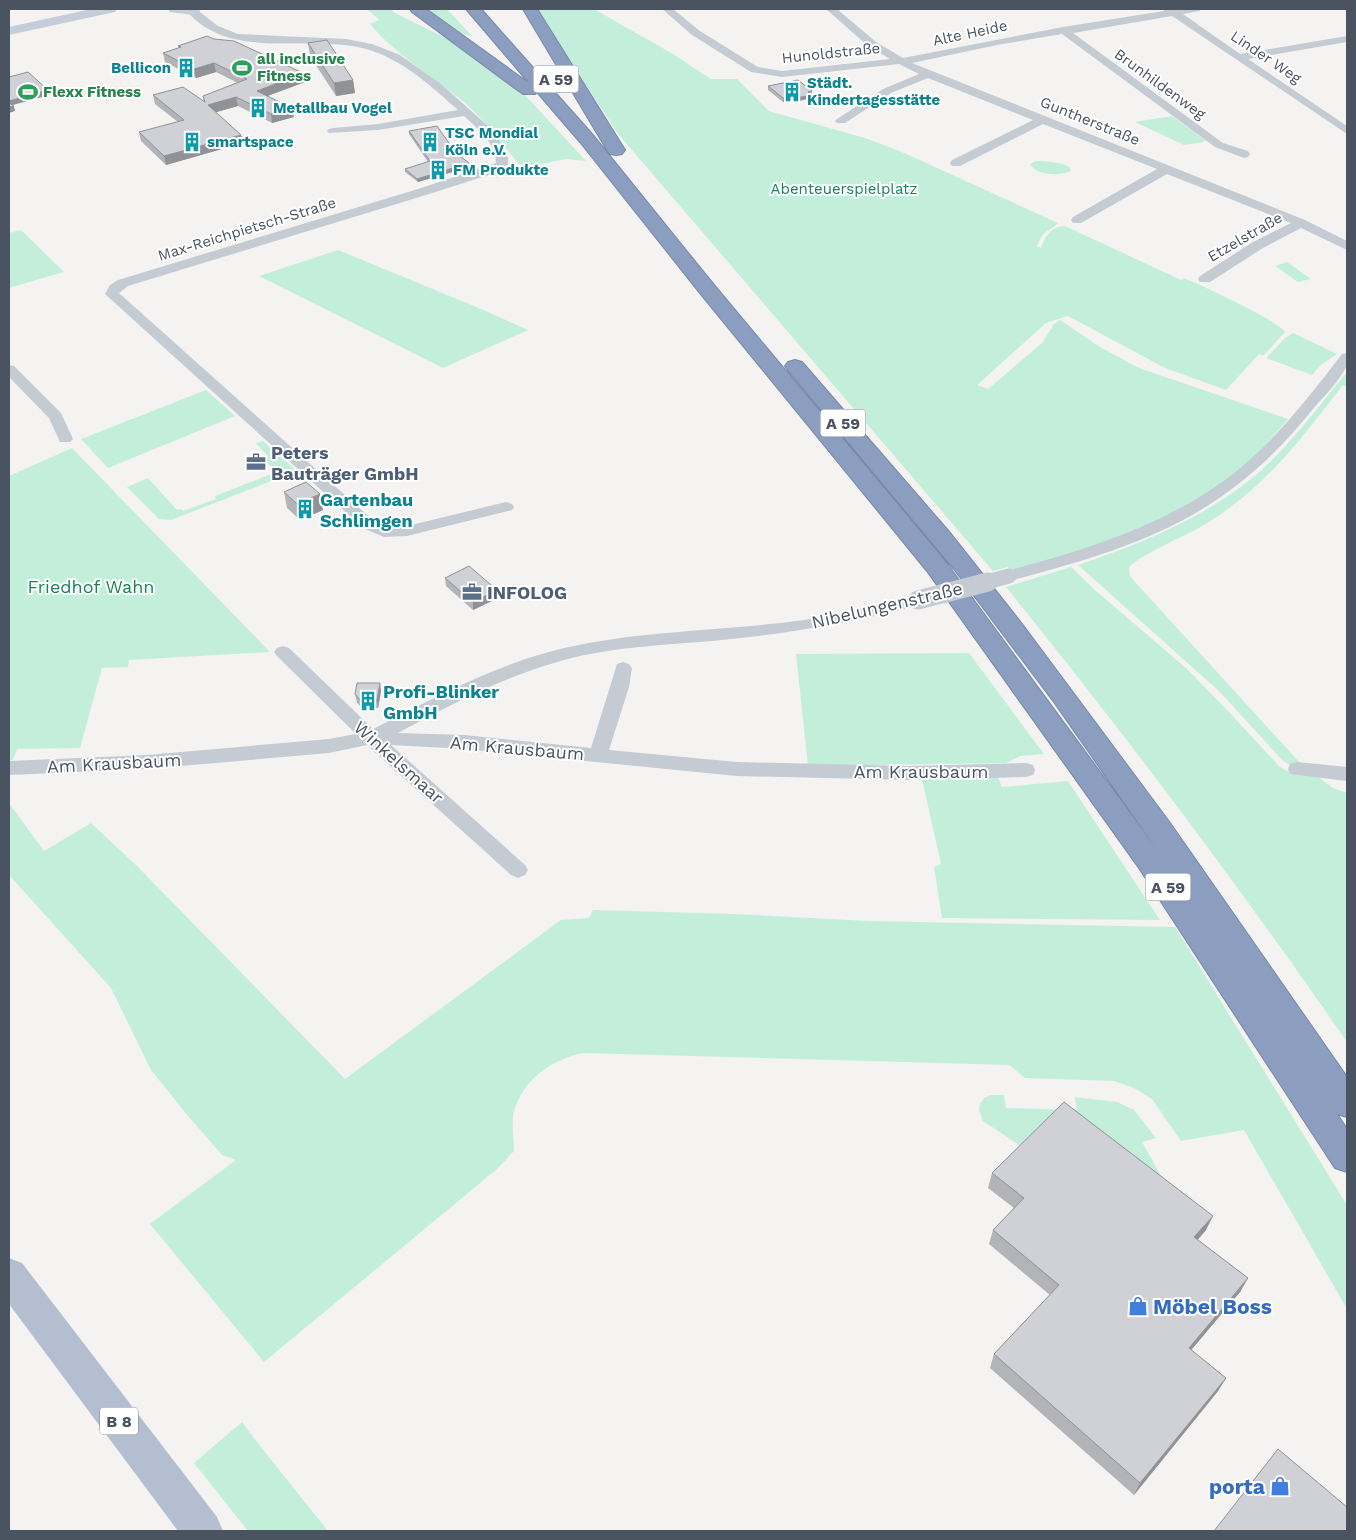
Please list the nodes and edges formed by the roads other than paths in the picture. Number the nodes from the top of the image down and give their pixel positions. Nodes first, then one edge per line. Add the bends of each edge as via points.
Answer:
1 (110, 9) edge
2 (175, 9) edge
3 (417, 9) edge
4 (473, 9) edge
5 (530, 9) edge
6 (666, 9) edge
7 (830, 9) edge
8 (1196, 9) edge
9 (194, 11) edge
10 (1170, 11) edge
11 (1063, 30) junction
12 (9, 31) edge
13 (1347, 39) edge
14 (1239, 57) junction
15 (897, 60) junction
16 (547, 68) dead end
17 (928, 74) junction
18 (467, 112) junction
19 (1042, 120) junction
20 (1347, 120) edge
21 (841, 121) dead end
22 (1334, 122) junction
23 (333, 130) dead end
24 (1347, 131) edge
25 (586, 138) junction
26 (616, 150) junction
27 (1244, 154) dead end
28 (956, 163) dead end
29 (1166, 169) junction
30 (1077, 220) dead end
31 (1302, 223) junction
32 (1347, 246) edge
33 (696, 247) dead end
34 (1205, 279) dead end
35 (726, 284) dead end
36 (1347, 357) edge
37 (9, 369) edge
38 (65, 438) dead end
39 (506, 507) dead end
40 (283, 652) dead end
41 (623, 668) dead end
42 (371, 738) junction
43 (598, 755) junction
44 (9, 768) edge
45 (1297, 769) dead end
46 (1026, 770) dead end
47 (1347, 774) edge
48 (518, 870) dead end
49 (1347, 1103) edge
50 (1347, 1157) edge
51 (9, 1275) edge
52 (203, 1531) edge

1 - 12 main road
2 - 9 main road
3 - 25 highway via 504,71
4 - 25 highway, A 59
5 - 26 highway
6 - 15 street, Hunoldstraße via 729,55 764,72 782,74
7 - 15 street, Guntherstraße
8 - 10 street, Alte Heide
9 - 18 street, Max-Reichpietsch-Straße via 215,29 234,36 344,42 390,53 410,65
10 - 11 street, Alte Heide
10 - 14 street, Linder Weg
11 - 15 street, Alte Heide via 918,59
11 - 27 street, Brunhildenweg via 1219,146
13 - 14 street
14 - 22 street, Linder Weg
15 - 17 street, Guntherstraße
16 - 26 highway, A 59
17 - 19 street, Guntherstraße
17 - 21 street via 887,91
18 - 23 street via 378,127
18 - 39 street, Max-Reichpietsch-Straße via 499,148 503,160 498,168 123,283 112,294 370,525 384,532 407,531
19 - 28 street
19 - 29 street, Guntherstraße
20 - 22 street
22 - 24 street, Linder Weg
25 - 50 highway, A 59 via 936,566 1149,860
26 - 33 highway, A 59
29 - 30 street
29 - 31 street, Guntherstraße
31 - 32 street, Guntherstraße
31 - 34 street, Etzelstraße via 1258,245
35 - 49 highway, A 59 via 1003,616 1177,853
36 - 42 street, Nibelungenstraße, bridge via 1275,444 1249,468 1208,498 1162,525 1129,539 1068,560 918,600 805,624 631,642 564,654 503,673
37 - 38 street via 56,416
40 - 42 street, Winkelsmaar
41 - 43 street
42 - 43 street, Am Krausbaum via 465,742
42 - 44 street, Am Krausbaum via 329,746 147,762
42 - 48 street, Winkelsmaar
43 - 46 street, Am Krausbaum via 738,769 908,773
45 - 47 street
51 - 52 main road, B 8

